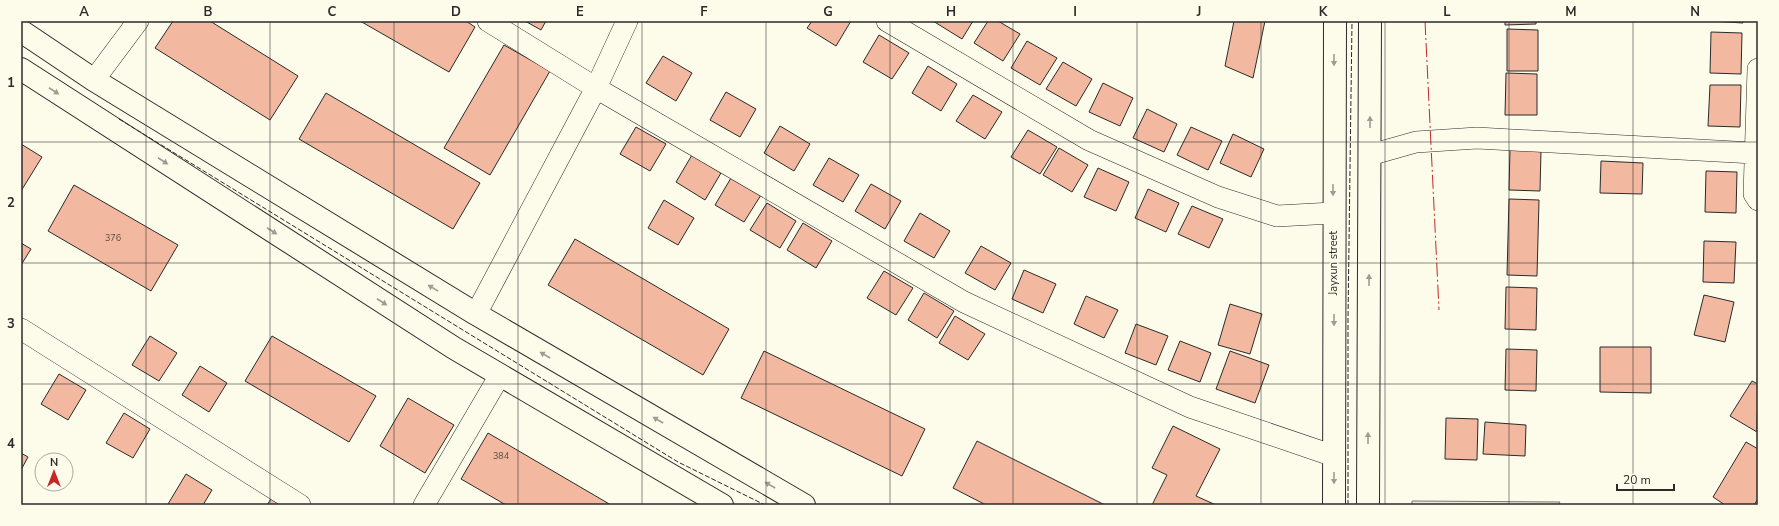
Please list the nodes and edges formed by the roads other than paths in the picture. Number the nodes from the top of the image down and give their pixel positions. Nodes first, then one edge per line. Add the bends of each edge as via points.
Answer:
1 (138, 21) edge
2 (488, 21) edge
3 (627, 21) edge
4 (887, 21) edge
5 (1335, 21) edge
6 (1370, 21) edge
7 (21, 31) edge
8 (21, 69) edge
9 (1758, 69) edge
10 (94, 80) junction
11 (596, 88) junction
12 (1754, 153) junction
13 (1370, 155) junction
14 (1758, 200) edge
15 (1333, 213) junction
16 (476, 314) junction
17 (21, 329) edge
18 (500, 375) junction
19 (1334, 456) junction
20 (300, 505) edge
21 (424, 505) edge
22 (722, 505) edge
23 (804, 505) edge
24 (1334, 505) edge
25 (1368, 505) edge

1 - 10 street
2 - 11 street
3 - 11 street
4 - 15 street via 1089,140 1218,197 1277,216
5 -> 15 main road, Jayxun street
13 -> 6 main road
7 - 10 main road
8 -> 18 main road via 454,348
9 - 12 street
16 -> 10 main road
11 - 16 street
11 - 19 street via 964,302 1190,407
12 - 13 street via 1477,138 1416,142
12 - 14 street via 1754,194
25 -> 13 main road
15 -> 19 main road, Jayxun street
23 -> 16 main road
17 - 20 street
18 - 21 street
18 - 22 main road
19 -> 24 main road, Jayxun street

